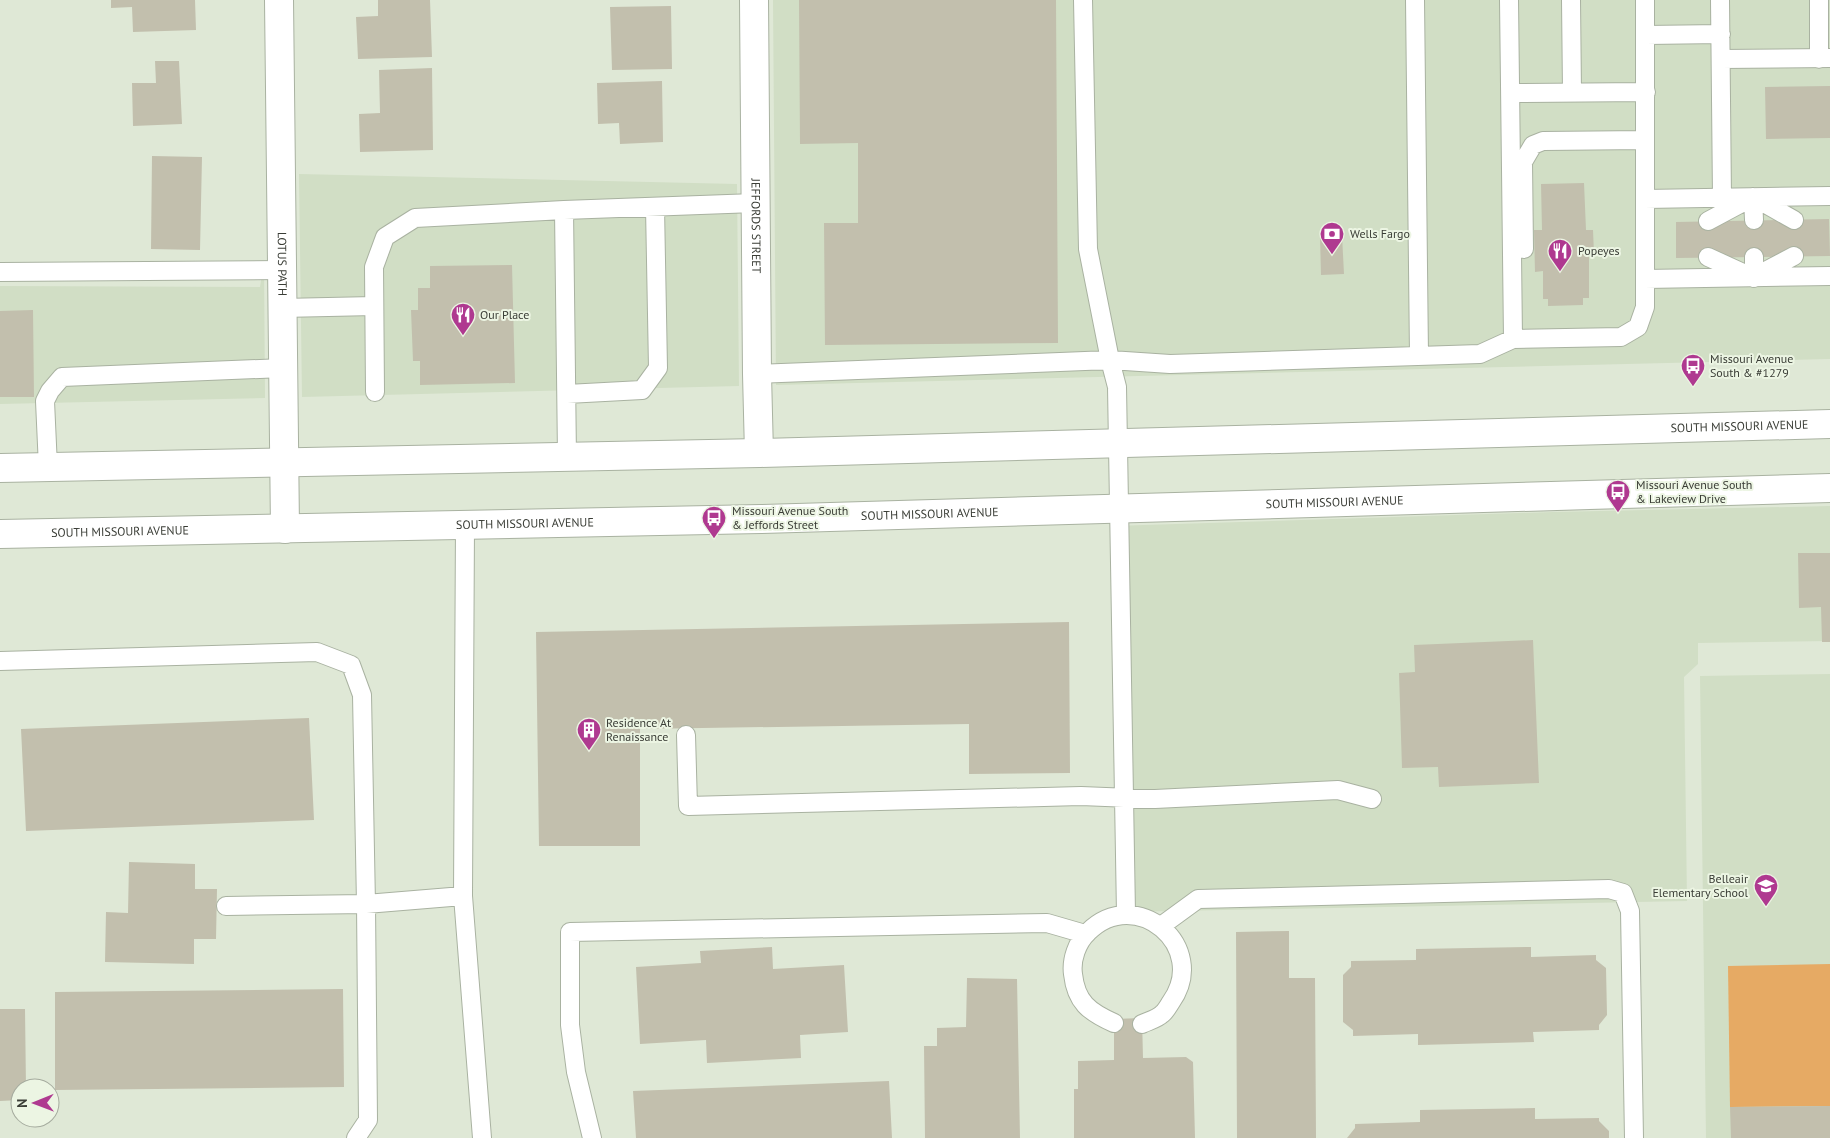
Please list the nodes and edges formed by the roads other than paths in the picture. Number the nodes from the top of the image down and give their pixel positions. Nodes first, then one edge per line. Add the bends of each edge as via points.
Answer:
1 (279, 0) edge
2 (754, 0) edge
3 (1083, 0) edge
4 (1415, 0) edge
5 (1509, 0) edge
6 (1572, 0) edge
7 (1645, 0) edge
8 (1720, 0) edge
9 (1819, 0) edge
10 (1720, 34) junction
11 (1646, 35) junction
12 (1824, 58) edge
13 (1721, 59) junction
14 (1572, 92) junction
15 (1646, 92) junction
16 (1510, 93) junction
17 (1645, 140) junction
18 (1830, 196) edge
19 (1753, 197) junction
20 (1722, 198) junction
21 (1645, 199) junction
22 (756, 203) junction
23 (655, 207) junction
24 (564, 210) junction
25 (1754, 220) dead end
26 (1794, 220) dead end
27 (1708, 221) dead end
28 (1794, 256) dead end
29 (1708, 257) dead end
30 (1754, 257) dead end
31 (282, 270) junction
32 (0, 272) edge
33 (1830, 276) edge
34 (1754, 278) junction
35 (1645, 280) junction
36 (374, 306) junction
37 (282, 308) junction
38 (1519, 339) junction
39 (1419, 356) junction
40 (1110, 360) junction
41 (283, 368) junction
42 (757, 374) junction
43 (376, 392) dead end
44 (567, 394) junction
45 (1830, 424) edge
46 (1119, 443) junction
47 (759, 453) junction
48 (568, 457) junction
49 (284, 462) junction
50 (48, 467) junction
51 (0, 468) edge
52 (1830, 488) edge
53 (1120, 509) junction
54 (465, 525) junction
55 (285, 528) junction
56 (0, 534) edge
57 (0, 661) edge
58 (686, 735) dead end
59 (1124, 797) junction
60 (1372, 799) dead end
61 (464, 896) junction
62 (366, 904) junction
63 (226, 906) dead end
64 (1126, 914) junction
65 (1161, 926) junction
66 (1086, 934) junction
67 (1114, 1024) dead end
68 (1142, 1024) dead end
69 (356, 1138) edge
70 (482, 1138) edge
71 (592, 1138) edge
72 (1634, 1138) edge

1 - 31 main road, LOTUS PATH
2 - 22 main road, JEFFORDS STREET
3 - 40 lane via 1088,249
4 - 39 lane
5 - 16 lane
6 - 14 lane
7 - 11 lane
8 - 10 lane
9 - 12 lane
10 - 11 lane
10 - 13 lane
11 - 15 lane
12 - 13 lane
13 - 20 lane
14 - 15 lane
14 - 16 lane
15 - 17 lane
16 - 38 lane
17 - 21 lane
17 - 38 lane via 1543,141 1533,146 1523,162
18 - 19 lane
19 - 20 lane
19 - 25 lane
19 - 26 lane
19 - 27 lane
20 - 21 lane
21 - 35 lane
22 - 23 lane
22 - 42 main road, JEFFORDS STREET
23 - 24 lane
23 - 44 lane via 658,368 642,390
24 - 36 lane via 416,218 385,237 374,267
24 - 44 lane
28 - 34 lane
29 - 34 lane
30 - 34 lane
31 - 32 lane
31 - 37 main road, LOTUS PATH
33 - 34 lane
34 - 35 lane
35 - 38 lane via 1644,307 1638,327 1622,337
36 - 37 lane
36 - 43 lane
37 - 41 main road, LOTUS PATH
38 - 39 lane via 1480,354
39 - 40 lane via 1170,364
40 - 42 lane
40 - 46 lane via 1117,387
41 - 49 main road, LOTUS PATH
41 - 50 lane via 62,377 45,401
42 - 47 main road, JEFFORDS STREET
44 - 48 lane
45 - 46 main road, SOUTH MISSOURI AVENUE
46 - 47 main road, SOUTH MISSOURI AVENUE
46 - 53 lane
47 - 48 main road, SOUTH MISSOURI AVENUE
48 - 49 main road, SOUTH MISSOURI AVENUE
49 - 50 main road, SOUTH MISSOURI AVENUE
49 - 55 main road, LOTUS PATH
50 - 51 main road, SOUTH MISSOURI AVENUE
52 - 53 main road, SOUTH MISSOURI AVENUE
53 - 54 main road, SOUTH MISSOURI AVENUE
53 - 59 lane
54 - 55 main road, SOUTH MISSOURI AVENUE
54 - 61 lane
55 - 56 main road, SOUTH MISSOURI AVENUE
57 - 62 lane via 317,652 351,665 362,695
58 - 59 lane via 688,806
59 - 60 lane via 1156,799 1338,790
59 - 64 lane
61 - 62 lane
61 - 70 lane
62 - 63 lane
62 - 69 lane via 368,1120
64 - 65 lane via 1144,917
64 - 66 lane via 1097,923
65 - 68 lane via 1174,940 1181,957 1182,976 1177,994 1162,1014
65 - 72 lane via 1198,899 1608,889 1623,893 1630,911
66 - 67 lane via 1076,950 1072,968 1074,986 1083,1004
66 - 71 lane via 1047,923 570,932 570,1025 576,1072

